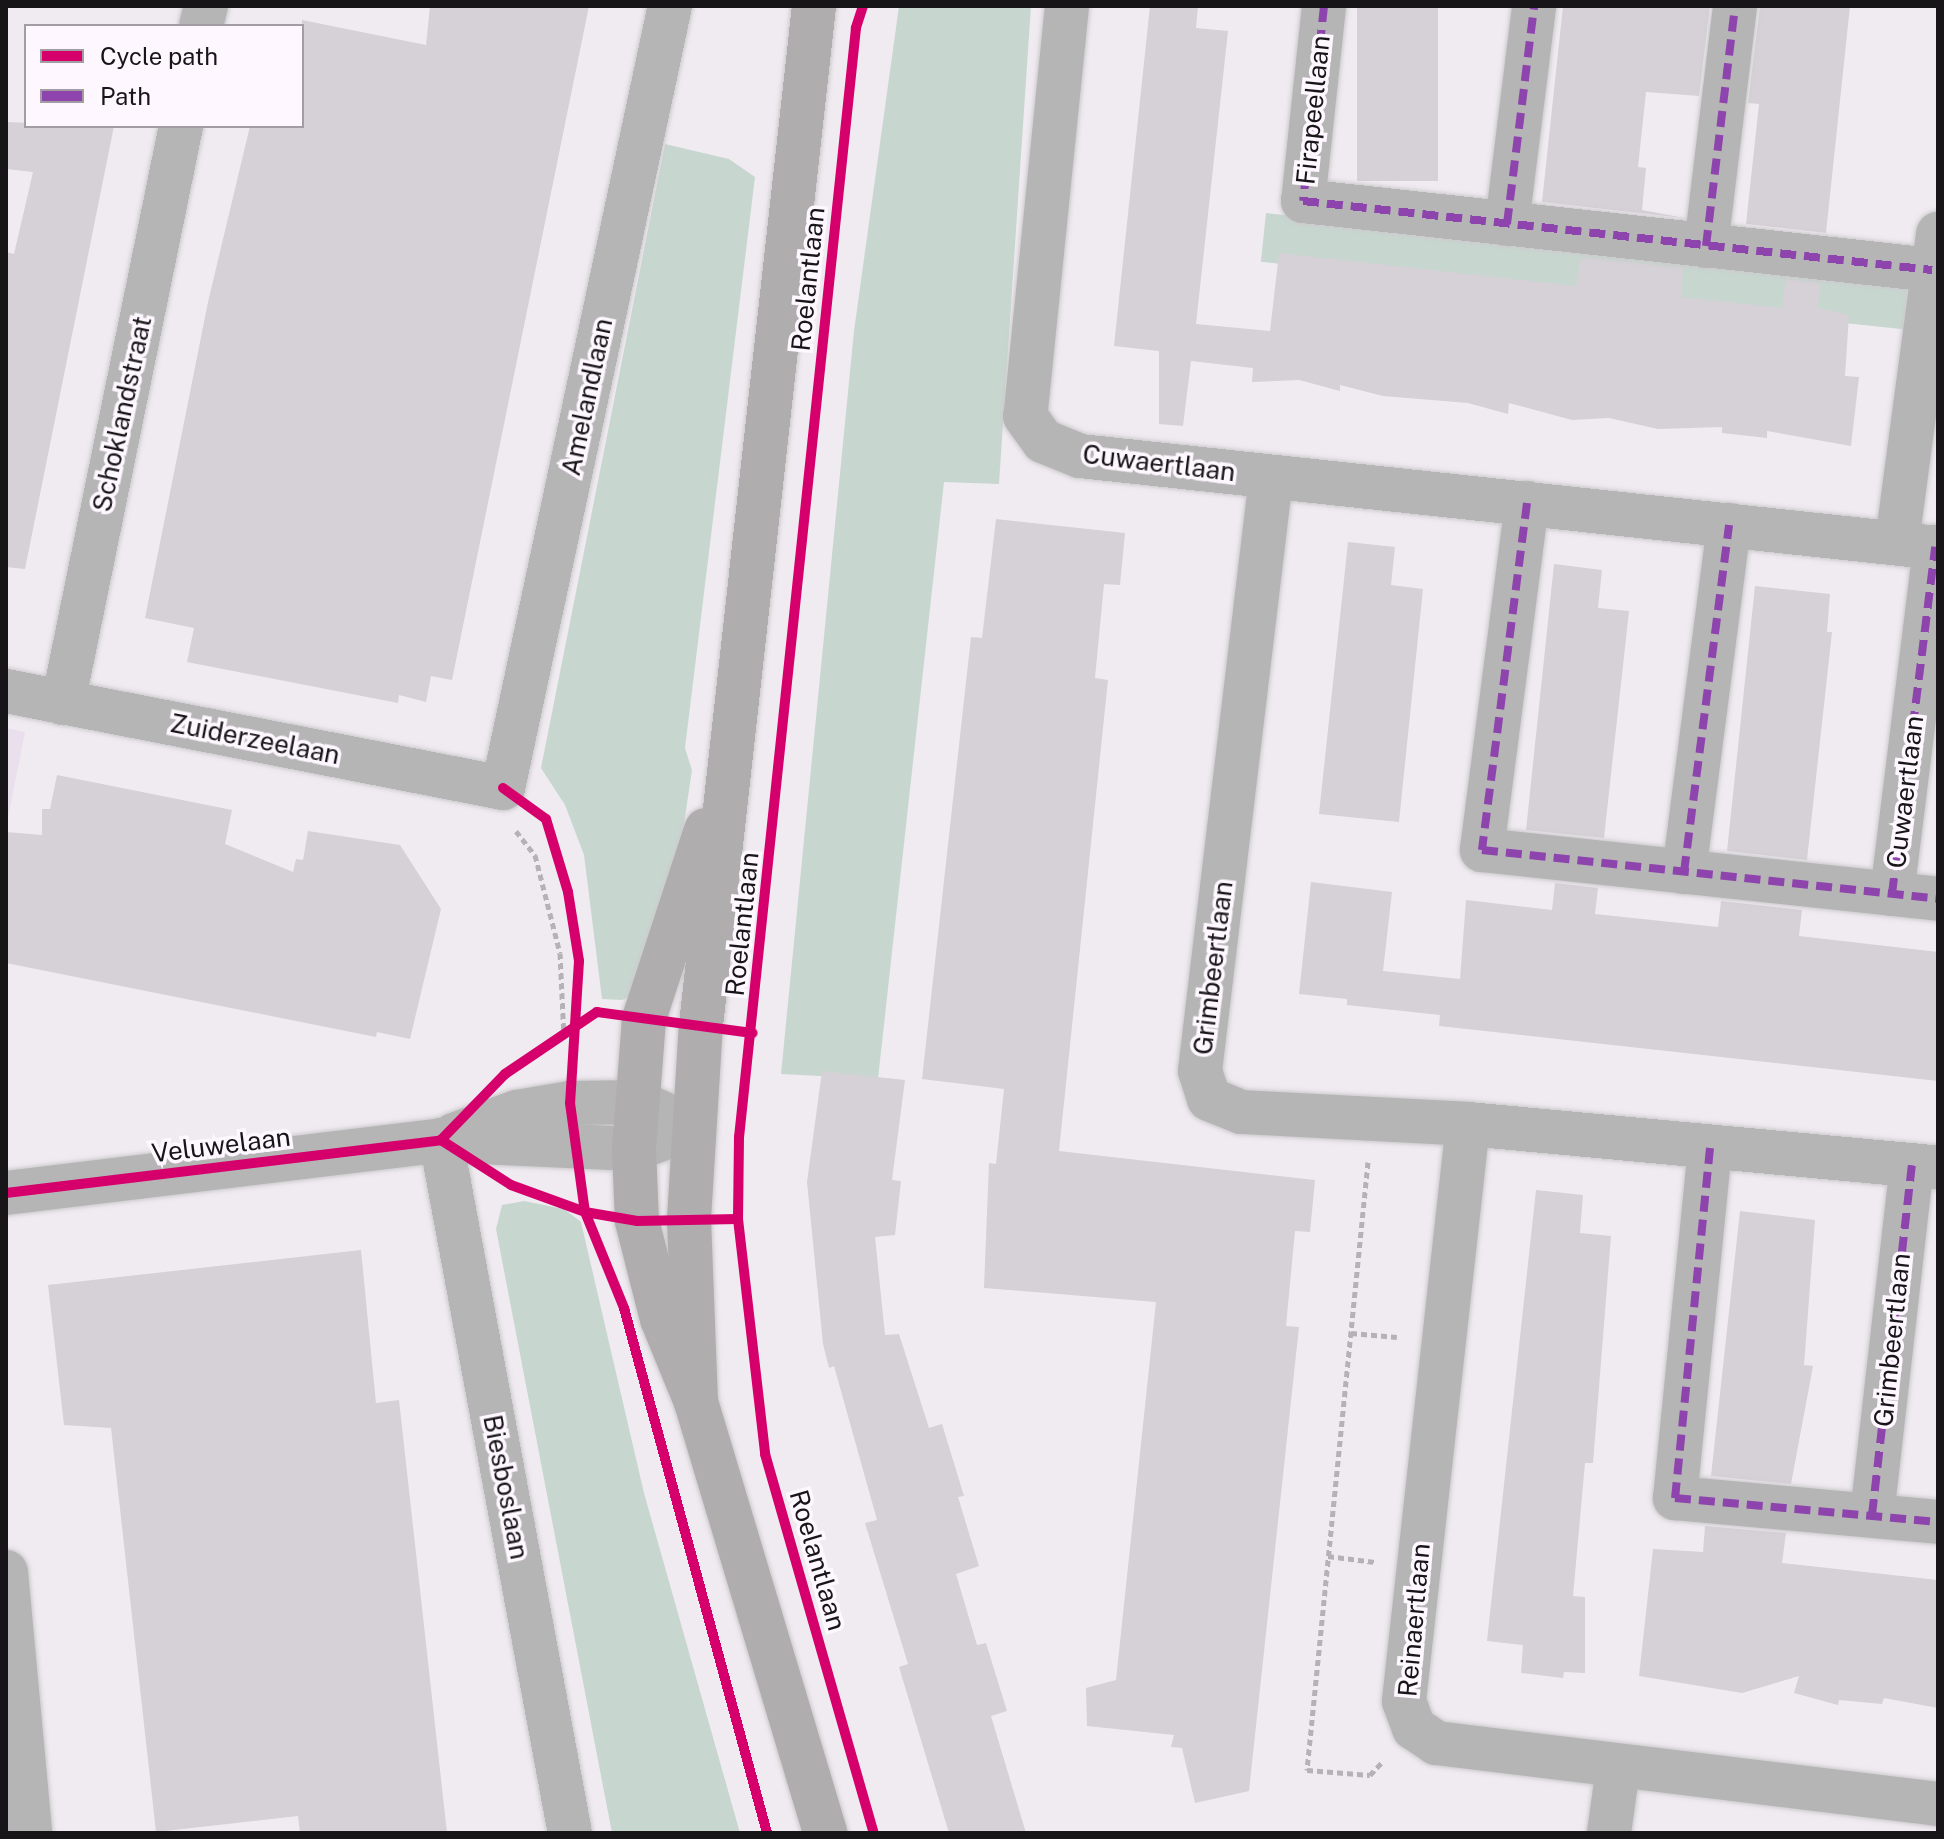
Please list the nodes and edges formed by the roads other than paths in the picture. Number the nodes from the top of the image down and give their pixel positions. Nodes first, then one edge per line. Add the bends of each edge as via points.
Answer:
1 (670, 6) edge
2 (1067, 6) edge
3 (1324, 6) edge
4 (1534, 6) edge
5 (1735, 6) edge
6 (810, 12) edge
7 (181, 128) edge
8 (1507, 224) junction
9 (1706, 246) junction
10 (1935, 252) edge
11 (1271, 478) junction
12 (1527, 503) junction
13 (1729, 525) junction
14 (1923, 546) edge
15 (6, 691) edge
16 (63, 703) junction
17 (726, 771) junction
18 (491, 785) joint
19 (1684, 872) junction
20 (1892, 894) junction
21 (1938, 899) edge
22 (638, 1102) junction
23 (1468, 1124) junction
24 (692, 1128) junction
25 (441, 1140) junction
26 (1710, 1148) junction
27 (634, 1149) junction
28 (1925, 1166) edge
29 (6, 1193) edge
30 (696, 1402) junction
31 (1872, 1515) junction
32 (1938, 1522) edge
33 (6, 1572) edge
34 (11, 1672) edge
35 (1618, 1768) junction
36 (1938, 1804) edge
37 (30, 1833) edge
38 (570, 1833) edge
39 (825, 1833) edge
40 (1609, 1833) edge

1 - 18 street, Amelandlaan
2 - 11 street, Cuwaertlaan via 1025,416 1043,441 1080,456
3 - 8 street, Firapeellaan via 1303,201
4 - 8 street
5 - 9 street
6 - 17 main road, Roelantlaan
7 - 16 street, Schoklandstraat
8 - 9 street, Firapeellaan
9 - 10 street, Firapeellaan
10 - 14 street
11 - 12 street, Cuwaertlaan
11 - 23 street, Grimbeertlaan via 1200,1071 1209,1099 1242,1112
12 - 13 street, Cuwaertlaan
12 - 19 street, Cuwaertlaan via 1482,850
13 - 14 street, Cuwaertlaan
13 - 19 street
14 - 20 street, Cuwaertlaan
15 - 16 street, Zuiderzeelaan
16 - 18 street, Zuiderzeelaan
17 - 22 main road, Roelantlaan via 644,1019
17 - 24 main road, Roelantlaan
19 - 20 street, Cuwaertlaan
20 - 21 street, Cuwaertlaan
22 - 24 street, Veluwelaan
22 - 25 street, Veluwelaan via 570,1103 517,1112
22 - 27 main road, Roelantlaan
23 - 26 street, Grimbeertlaan
23 - 35 street, Reinaertlaan via 1404,1701 1414,1728 1436,1743
24 - 27 street, Veluwelaan
24 - 30 main road, Roelantlaan via 689,1219
25 - 27 street, Veluwelaan
25 - 29 street, Veluwelaan
25 - 38 street, Biesboslaan
26 - 28 street, Grimbeertlaan
26 - 31 street via 1675,1498
27 - 30 main road, Roelantlaan via 637,1221 662,1319
28 - 31 street, Grimbeertlaan
30 - 39 main road, Roelantlaan
31 - 32 street
33 - 34 street
34 - 37 street
35 - 36 street, Reinaertlaan
35 - 40 street

